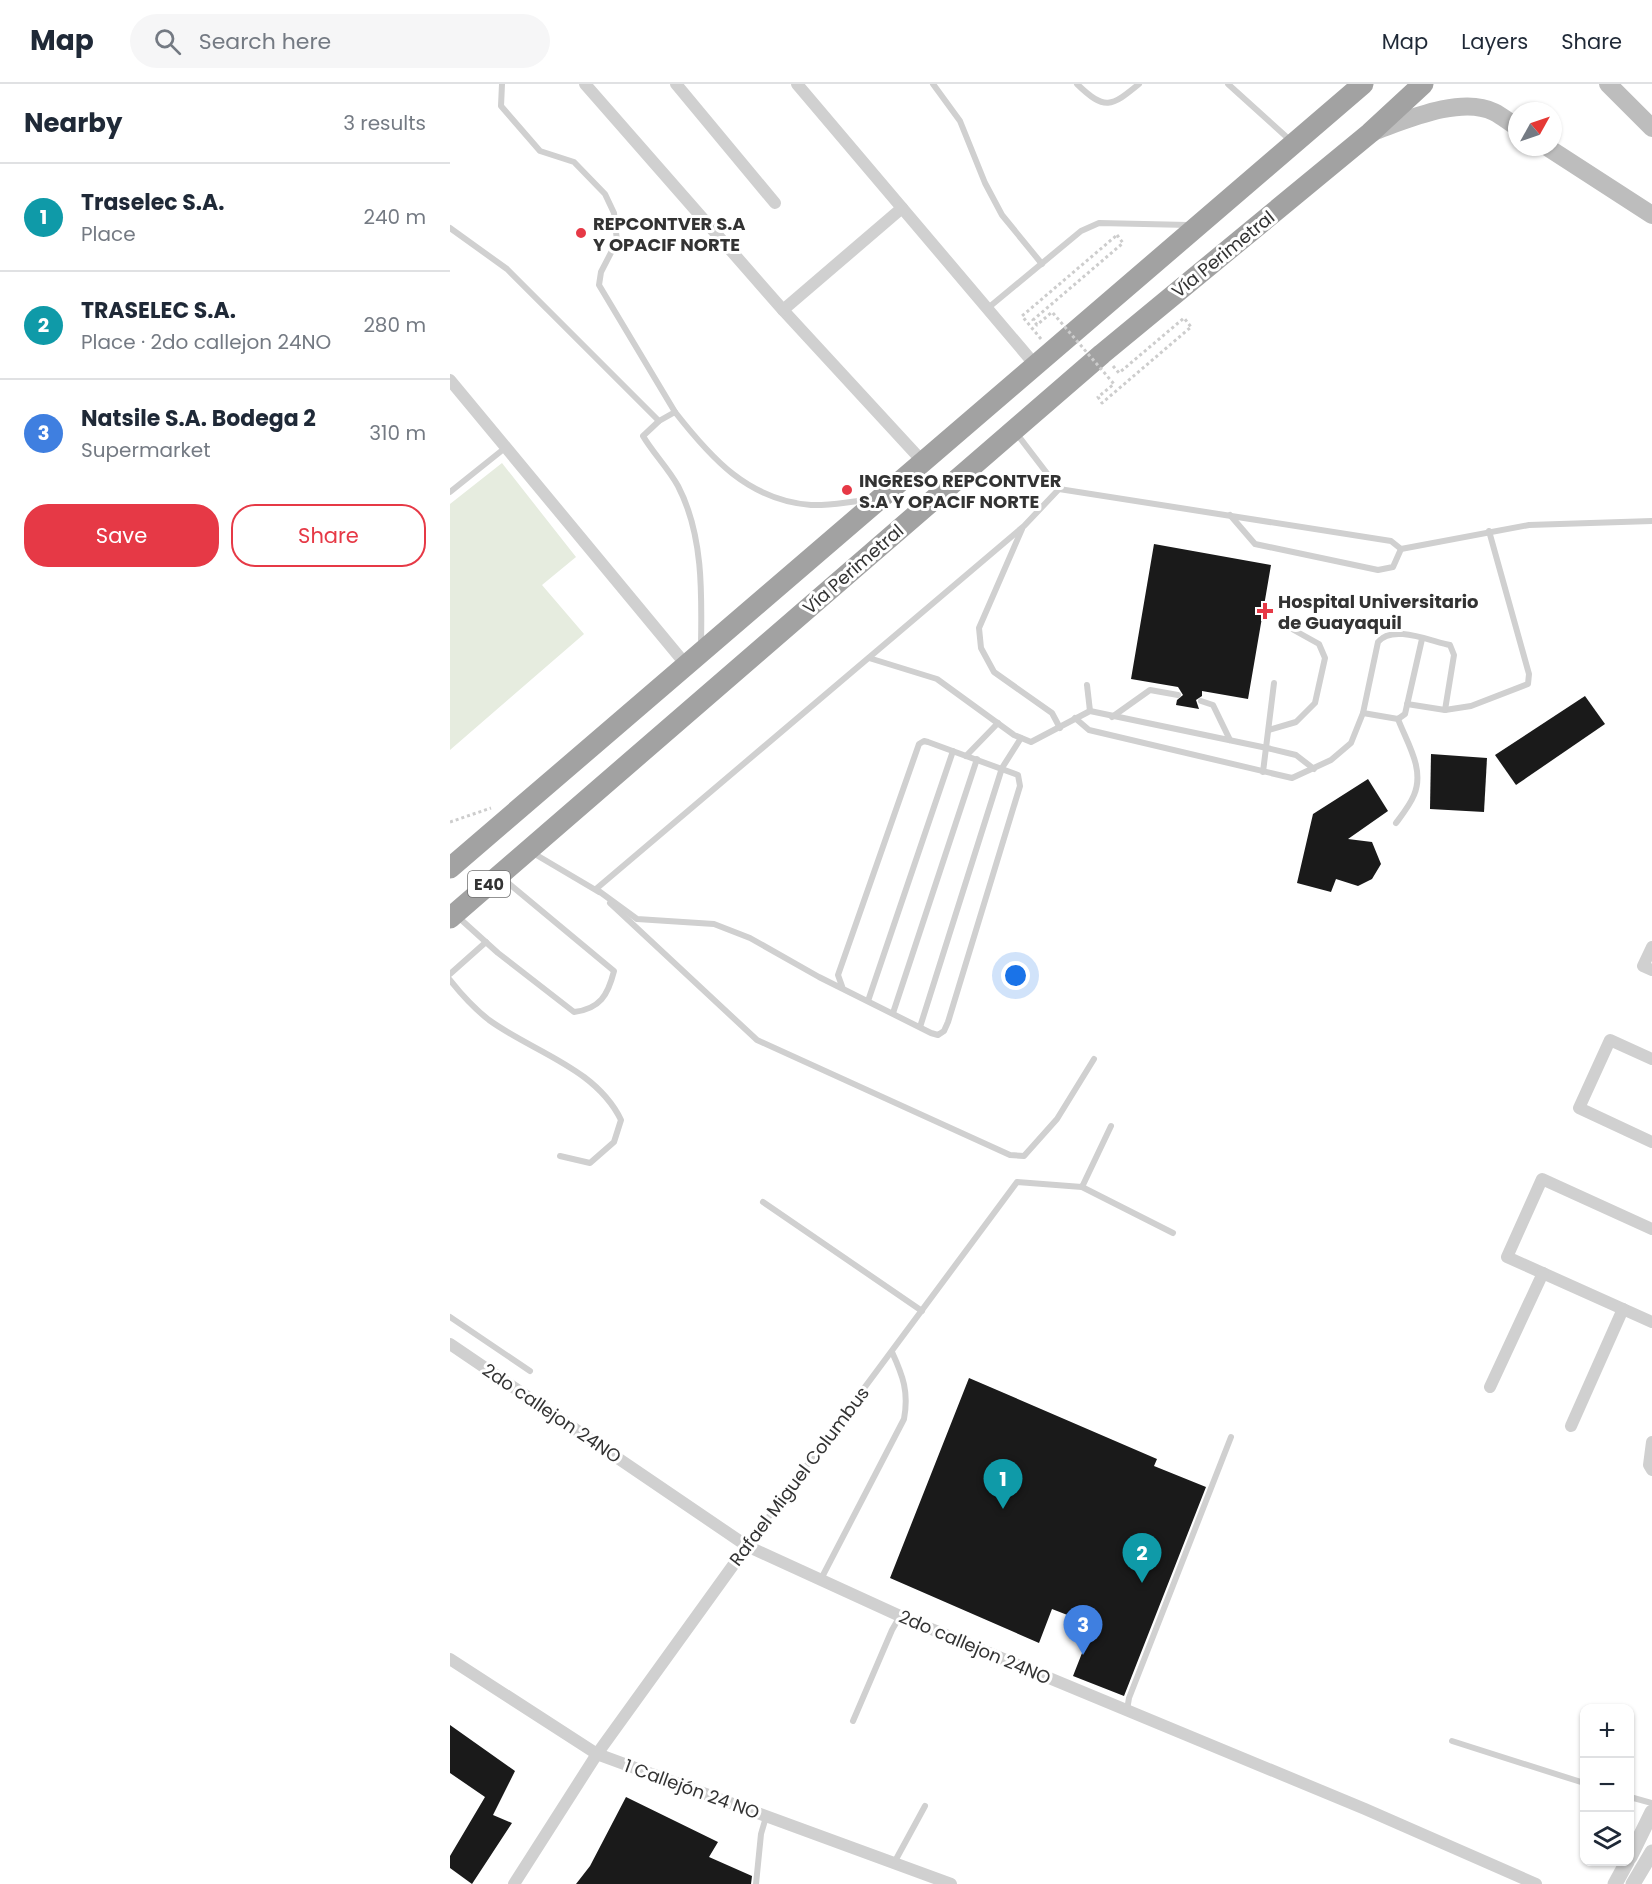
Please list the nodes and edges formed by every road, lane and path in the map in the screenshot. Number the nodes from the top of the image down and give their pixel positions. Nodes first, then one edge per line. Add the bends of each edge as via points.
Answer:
1 (502, 84) edge
2 (585, 84) edge
3 (676, 84) edge
4 (798, 84) edge
5 (933, 84) edge
6 (1077, 84) edge
7 (1139, 84) edge
8 (1228, 84) edge
9 (1363, 84) edge
10 (1423, 84) edge
11 (1608, 84) edge
12 (1508, 121) edge
13 (1652, 128) edge
14 (1370, 133) junction
15 (1294, 143) junction
16 (1561, 156) edge
17 (775, 203) dead end
18 (902, 208) junction
19 (1652, 215) edge
20 (1199, 225) junction
21 (450, 228) edge
22 (1042, 264) junction
23 (988, 308) junction
24 (783, 310) junction
25 (1052, 352) junction
26 (1102, 354) junction
27 (1036, 366) junction
28 (450, 380) edge
29 (675, 412) junction
30 (659, 421) junction
31 (1014, 430) junction
32 (506, 447) junction
33 (924, 463) junction
34 (1059, 489) junction
35 (450, 492) edge
36 (883, 499) junction
37 (1230, 514) junction
38 (1652, 521) edge
39 (1024, 526) junction
40 (1489, 531) junction
41 (1401, 549) junction
42 (1292, 629) dead end
43 (1422, 639) junction
44 (869, 658) junction
45 (694, 660) junction
46 (1274, 684) dead end
47 (1087, 685) dead end
48 (1178, 695) dead end
49 (1201, 701) dead end
50 (1407, 704) junction
51 (1445, 710) junction
52 (1090, 711) junction
53 (1363, 713) junction
54 (1112, 717) junction
55 (1076, 718) junction
56 (1398, 718) junction
57 (998, 723) junction
58 (1060, 728) junction
59 (1269, 730) junction
60 (1021, 738) junction
61 (1230, 740) junction
62 (1267, 748) junction
63 (953, 751) junction
64 (966, 756) junction
65 (977, 759) junction
66 (1002, 768) junction
67 (1314, 770) junction
68 (1263, 772) junction
69 (1396, 824) dead end
70 (527, 850) junction
71 (450, 868) edge
72 (499, 875) junction
73 (596, 889) junction
74 (452, 916) edge
75 (486, 942) junction
76 (1652, 947) edge
77 (1652, 970) edge
78 (450, 974) edge
79 (450, 980) edge
80 (843, 989) junction
81 (868, 1001) junction
82 (893, 1013) junction
83 (920, 1027) junction
84 (1094, 1059) dead end
85 (1652, 1059) edge
86 (1111, 1126) dead end
87 (1652, 1142) edge
88 (560, 1156) dead end
89 (1082, 1187) junction
90 (763, 1202) dead end
91 (1652, 1229) edge
92 (1173, 1233) dead end
93 (1543, 1273) junction
94 (1623, 1309) junction
95 (922, 1311) junction
96 (450, 1317) edge
97 (1652, 1322) edge
98 (450, 1344) edge
99 (892, 1352) junction
100 (530, 1371) dead end
101 (1490, 1387) dead end
102 (1571, 1426) dead end
103 (1231, 1437) dead end
104 (1652, 1442) edge
105 (1652, 1470) edge
106 (747, 1546) junction
107 (820, 1582) junction
108 (900, 1616) junction
109 (450, 1659) edge
110 (1127, 1711) junction
111 (853, 1721) dead end
112 (1452, 1741) dead end
113 (597, 1754) junction
114 (1580, 1782) edge
115 (1634, 1798) edge
116 (1652, 1803) edge
117 (926, 1806) dead end
118 (1652, 1812) edge
119 (766, 1817) junction
120 (1634, 1847) edge
121 (1652, 1852) edge
122 (894, 1864) junction
123 (1625, 1866) edge
124 (514, 1884) edge
125 (756, 1884) edge
126 (951, 1884) edge
127 (1536, 1884) edge
128 (1615, 1884) edge
129 (1633, 1884) edge

1 - 29 lane via 501,105 540,151 574,162 605,194 614,213 617,241 601,272 599,285
2 - 24 street
3 - 17 street
4 - 18 street
5 - 22 lane via 960,121 1002,215
6 - 7 lane via 1104,105 1118,102
8 - 15 lane
9 - 15 highway, Vía Perimetral / E40
10 - 14 highway, Vía Perimetral / E40
11 - 13 main road
12 - 14 main road via 1492,111 1460,107 1434,110
14 - 26 highway, Vía Perimetral / E40
15 - 20 highway, Vía Perimetral / E40
16 - 19 main road
18 - 23 street
18 - 24 street
20 - 22 lane via 1099,223 1081,231
20 - 25 highway, Vía Perimetral / E40
21 - 30 lane via 507,269
22 - 23 lane
23 - 27 street
24 - 33 street
25 - 26 path, bridge via 1022,316 1117,235 1123,243 1033,320 1037,325 1052,312 1114,384 1098,398 1102,403 1191,327 1184,318 1119,374
25 - 27 highway, Vía Perimetral / E40
26 - 31 highway, Vía Perimetral / E40
27 - 33 highway, Vía Perimetral / E40
28 - 32 street
29 - 30 lane
29 - 36 lane via 705,450 733,476 764,493 811,505
30 - 45 lane via 643,436 678,486 690,514 697,549 701,592
31 - 34 lane
31 - 70 highway, Vía Perimetral / E40
32 - 35 lane
32 - 45 street
33 - 36 highway, Vía Perimetral / E40
34 - 37 lane
34 - 39 lane
36 - 45 highway, Vía Perimetral / E40
37 - 41 lane via 1391,541
37 - 41 lane via 1255,544 1378,570 1393,567
38 - 40 lane via 1529,525
39 - 44 lane
39 - 58 lane via 979,628 981,648 994,672 1052,713
40 - 41 lane
40 - 51 lane via 1529,674 1528,684 1470,706
42 - 59 lane via 1319,644 1325,657 1315,703 1296,722
43 - 50 lane
43 - 51 lane via 1450,645 1454,655
43 - 53 lane via 1396,633 1377,642
44 - 57 lane via 936,679
44 - 73 lane
45 - 71 highway, Vía Perimetral / E40
46 - 59 lane
47 - 52 lane
48 - 54 lane via 1150,690
49 - 61 lane via 1213,705
50 - 51 lane
50 - 56 lane via 1405,714
52 - 54 lane
52 - 55 lane
53 - 56 lane
53 - 67 lane via 1351,743
54 - 61 lane
55 - 58 lane
55 - 68 lane via 1089,730
56 - 69 lane via 1418,774 1414,795
57 - 60 lane
57 - 64 lane
58 - 60 lane via 1031,742
59 - 62 lane
60 - 66 lane
61 - 62 lane
62 - 67 lane via 1296,755
62 - 68 lane
63 - 64 lane
63 - 80 lane via 924,741 919,744 838,975
63 - 81 lane
64 - 65 lane
65 - 66 lane
65 - 82 lane
66 - 83 lane
66 - 83 lane via 1018,775 1020,786 948,1022 938,1035
67 - 68 lane via 1292,778
70 - 72 highway, Vía Perimetral / E40
70 - 73 lane
72 - 74 highway, Vía Perimetral / E40
72 - 75 lane via 614,971 609,991 587,1011 574,1012
73 - 80 lane via 637,919 714,924 741,934
73 - 84 lane via 757,1040 1010,1155 1024,1156 1057,1119
74 - 75 lane
75 - 78 lane
76 - 77 street via 1643,966
79 - 88 lane via 489,1019 588,1080 612,1100 621,1119 614,1142 590,1163
80 - 81 lane
81 - 82 lane
82 - 83 lane
85 - 87 street via 1610,1040 1579,1108
86 - 89 lane
89 - 92 lane
89 - 95 lane, Rafael Miguel Columbus via 1017,1182
90 - 95 lane
91 - 93 street via 1542,1179 1507,1257
93 - 94 street
93 - 101 street
94 - 97 street
94 - 102 street
95 - 99 lane, Rafael Miguel Columbus
96 - 100 lane
98 - 106 street, 2do callejon 24NO
99 - 106 lane, Rafael Miguel Columbus
99 - 107 lane via 906,1382 908,1402 904,1419
103 - 110 lane
104 - 105 street
106 - 107 street, 2do callejon 24NO
106 - 113 street, Rafael Miguel Columbus
107 - 108 street, 2do callejon 24NO
108 - 110 street, 2do callejon 24NO
108 - 111 lane
109 - 113 street, 1 Callejón 24 NO
110 - 127 street, 2do callejon 24NO
112 - 114 lane
113 - 119 street, 1 Callejón 24 NO
113 - 124 street, Rafael Miguel Columbus
115 - 116 lane
117 - 122 lane
118 - 120 street
119 - 122 street, 1 Callejón 24 NO
119 - 125 lane
121 - 129 street
122 - 126 street, 1 Callejón 24 NO
123 - 128 street

